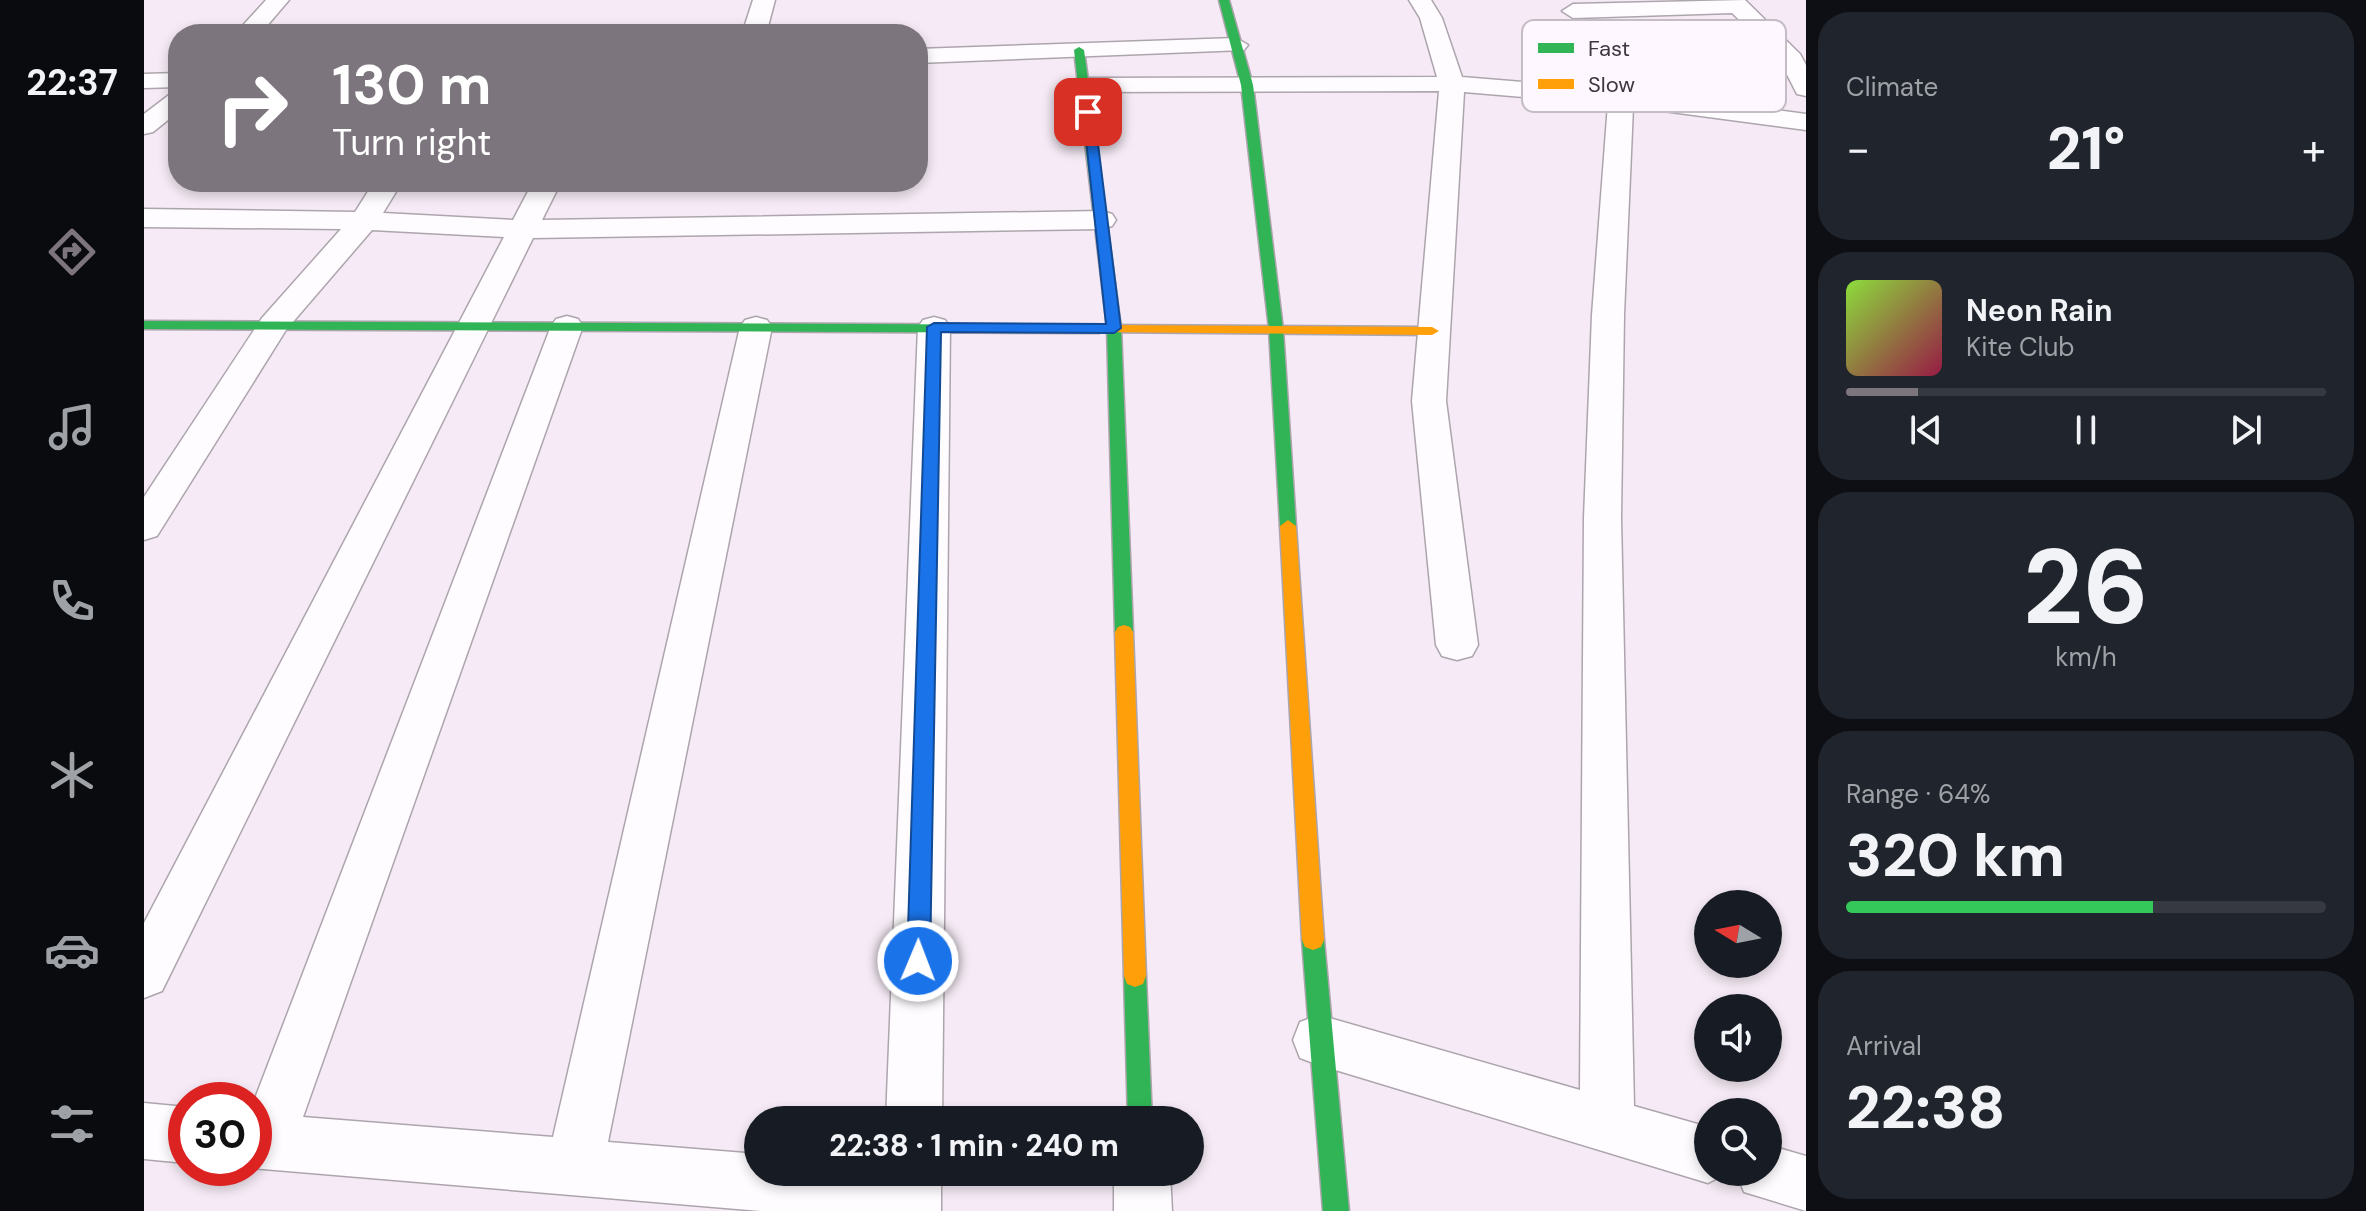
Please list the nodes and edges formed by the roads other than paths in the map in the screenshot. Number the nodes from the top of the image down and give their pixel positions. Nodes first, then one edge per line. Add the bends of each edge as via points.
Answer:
1 (278, 0) edge
2 (764, 0) edge
3 (1224, 0) edge
4 (1420, 0) edge
5 (1735, 3) edge
6 (1573, 11) dead end
7 (1753, 20) edge
8 (256, 24) edge
9 (757, 24) edge
10 (1236, 45) junction
11 (1079, 50) junction
12 (1786, 52) edge
13 (928, 56) edge
14 (168, 80) edge
15 (144, 81) edge
16 (1452, 84) junction
17 (1805, 84) edge
18 (1085, 85) junction
19 (1247, 85) junction
20 (1522, 90) edge
21 (168, 108) edge
22 (1621, 112) edge
23 (1729, 112) edge
24 (1806, 122) edge
25 (144, 126) edge
26 (382, 192) edge
27 (542, 192) edge
28 (144, 218) edge
29 (1102, 220) junction
30 (364, 221) junction
31 (522, 229) junction
32 (144, 325) edge
33 (273, 325) junction
34 (474, 326) junction
35 (567, 326) junction
36 (756, 327) junction
37 (934, 327) junction
38 (1114, 328) junction
39 (1276, 329) junction
40 (1432, 331) junction
41 (144, 527) edge
42 (1457, 645) dead end
43 (144, 974) edge
44 (1319, 1040) junction
45 (914, 1106) edge
46 (1140, 1106) edge
47 (272, 1109) edge
48 (1607, 1125) junction
49 (144, 1131) edge
50 (168, 1133) edge
51 (272, 1142) edge
52 (1694, 1151) edge
53 (574, 1168) junction
54 (1782, 1177) edge
55 (1806, 1184) edge
56 (913, 1186) edge
57 (1142, 1186) edge
58 (879, 1211) edge
59 (912, 1211) edge
60 (1143, 1211) edge
61 (1336, 1211) edge

1 - 8 street
2 - 9 street
3 - 10 street
4 - 16 street
5 - 6 street
5 - 7 street
10 - 11 street
10 - 19 street
11 - 13 street
11 - 18 street
12 - 17 street
14 - 15 street
16 - 19 street
16 - 20 street
16 - 40 street
18 - 19 street
18 - 29 street
19 - 39 street
21 - 25 street
22 - 48 street via 1608,314 1605,500
23 - 24 street
26 - 30 street
27 - 31 street
28 - 30 street
29 - 31 street
29 - 38 street
30 - 31 street
30 - 33 street
31 - 34 street
32 - 33 street
33 - 34 street
33 - 41 street
34 - 35 street
34 - 43 street
35 - 36 street
35 - 47 street
36 - 37 street
36 - 53 street
37 - 38 street
37 - 45 street
38 - 39 street
38 - 46 street
39 - 40 street
39 - 44 street
40 - 42 street via 1429,401
44 - 48 street
44 - 61 street
48 - 52 street
49 - 50 street
51 - 53 street
53 - 58 street via 827,1188
54 - 55 street
56 - 59 street
57 - 60 street

